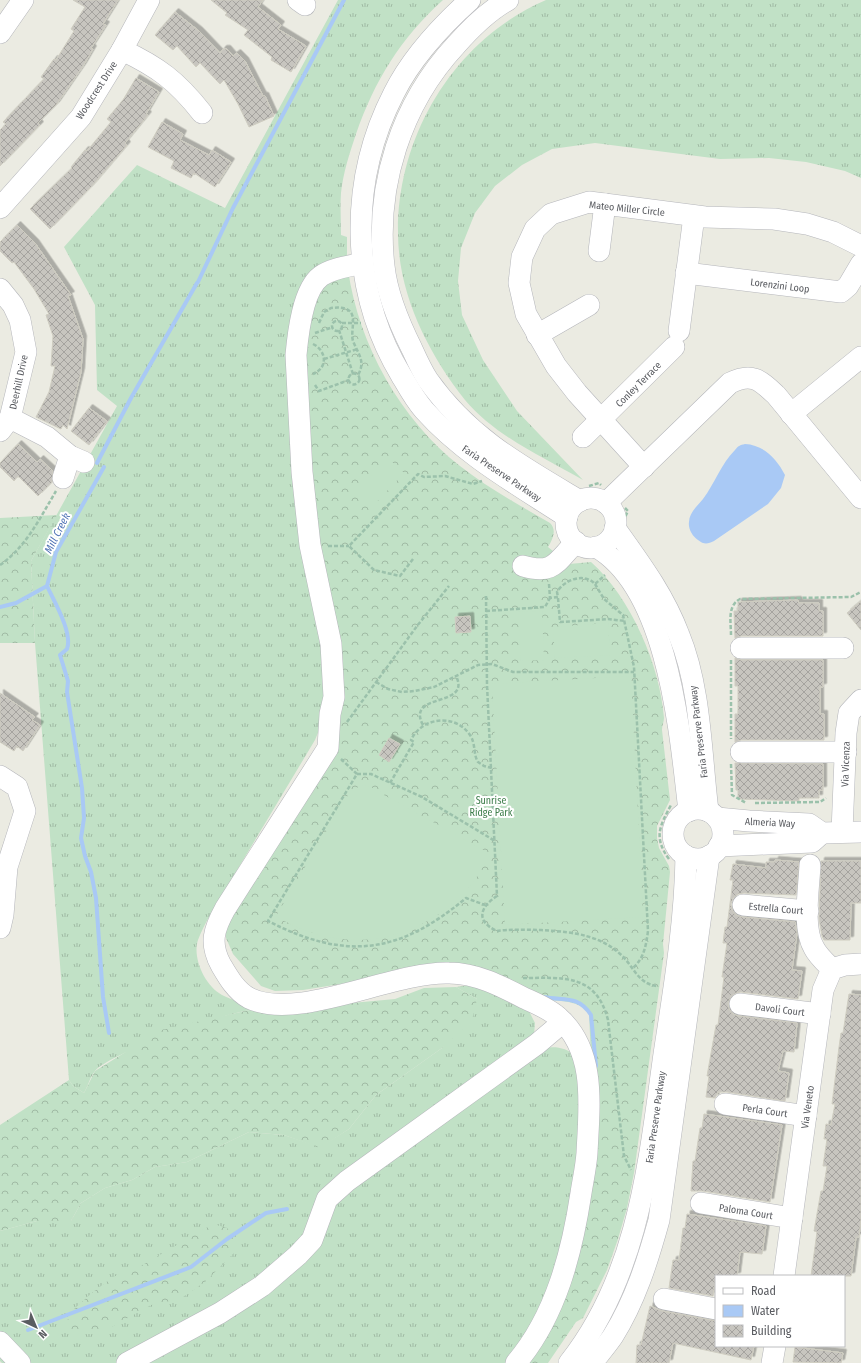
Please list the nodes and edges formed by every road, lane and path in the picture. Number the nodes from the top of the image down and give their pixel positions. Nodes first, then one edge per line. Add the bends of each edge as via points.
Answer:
1 (22, 0) edge
2 (149, 0) edge
3 (470, 0) edge
4 (508, 0) edge
5 (0, 33) edge
6 (122, 50) junction
7 (202, 113) dead end
8 (605, 204) junction
9 (0, 208) edge
10 (694, 216) junction
11 (861, 246) edge
12 (599, 251) dead end
13 (363, 263) junction
14 (861, 264) edge
15 (686, 273) junction
16 (0, 289) edge
17 (589, 305) dead end
18 (342, 323) junction
19 (354, 323) junction
20 (364, 323) dead end
21 (333, 327) junction
22 (339, 330) junction
23 (315, 333) junction
24 (537, 335) junction
25 (358, 349) junction
26 (346, 352) junction
27 (861, 357) edge
28 (324, 359) junction
29 (353, 374) junction
30 (358, 375) junction
31 (349, 380) junction
32 (792, 414) junction
33 (601, 420) junction
34 (5, 424) edge
35 (583, 437) dead end
36 (644, 466) junction
37 (63, 478) joint
38 (482, 481) dead end
39 (861, 498) edge
40 (580, 501) junction
41 (606, 503) junction
42 (567, 517) junction
43 (615, 528) junction
44 (576, 542) junction
45 (310, 546) junction
46 (349, 546) junction
47 (596, 547) junction
48 (413, 559) dead end
49 (0, 565) edge
50 (523, 566) dead end
51 (607, 573) dead end
52 (549, 582) dead end
53 (595, 584) junction
54 (449, 586) dead end
55 (861, 592) edge
56 (486, 596) dead end
57 (550, 598) junction
58 (558, 598) junction
59 (486, 611) junction
60 (625, 621) junction
61 (843, 648) dead end
62 (734, 650) junction
63 (487, 665) junction
64 (634, 672) junction
65 (456, 676) junction
66 (376, 682) junction
67 (861, 700) edge
68 (346, 724) dead end
69 (423, 725) junction
70 (735, 750) junction
71 (846, 752) junction
72 (352, 768) dead end
73 (492, 768) junction
74 (357, 774) junction
75 (0, 776) edge
76 (390, 783) junction
77 (827, 796) dead end
78 (696, 810) junction
79 (852, 832) edge
80 (822, 833) junction
81 (496, 842) junction
82 (714, 851) junction
83 (678, 859) junction
84 (810, 865) dead end
85 (485, 905) junction
86 (743, 905) dead end
87 (808, 911) junction
88 (0, 928) edge
89 (861, 964) edge
90 (632, 968) junction
91 (832, 969) junction
92 (661, 986) dead end
93 (740, 1004) dead end
94 (820, 1014) junction
95 (563, 1022) junction
96 (725, 1104) dead end
97 (806, 1116) junction
98 (701, 1204) dead end
99 (792, 1218) junction
100 (784, 1275) edge
101 (664, 1299) dead end
102 (715, 1309) edge
103 (0, 1342) edge
104 (775, 1347) edge
105 (20, 1363) edge
106 (128, 1363) edge
107 (516, 1363) edge
108 (569, 1363) edge
109 (592, 1363) edge
110 (772, 1363) edge

1 - 5 street
2 - 6 street, Woodcrest Drive
3 - 13 street, Faria Preserve Parkway via 442,25 416,58 394,93 377,132 366,170 362,208
4 - 40 street, Faria Preserve Parkway via 470,29 444,57 404,123 392,159 385,195 384,267 394,308 405,335 428,379 452,410 484,441 506,457
6 - 7 street via 159,69 186,92
6 - 9 street, Woodcrest Drive via 81,117
8 - 10 street, Mateo Miller Circle
8 - 12 street
8 - 24 street, Mateo Miller Circle via 590,202 552,214 535,229 522,257 519,283 526,314
10 - 11 street, Mateo Miller Circle via 774,219 807,224 833,232
10 - 15 street
13 - 42 street, Faria Preserve Parkway via 365,283 389,355 423,409 470,453
13 - 45 street via 322,275 314,284 304,306 297,336 302,472
14 - 15 street, Lorenzini Loop via 848,286 841,292
15 - 33 street, Conley Terrace via 676,339
16 - 34 street, Deerhill Drive via 13,305 20,320 26,352
17 - 24 street
18 - 19 path
18 - 21 path via 335,322
18 - 22 path
19 - 20 path
19 - 23 path via 353,316 345,309 331,308 324,312
19 - 25 path via 353,339
21 - 22 path
21 - 23 path
22 - 26 path
23 - 28 path via 312,344 322,351
24 - 33 street, Mateo Miller Circle via 556,366
25 - 26 path
25 - 30 path via 362,364
26 - 28 path
26 - 29 path
27 - 32 street
28 - 31 path via 319,372 311,375 319,391
29 - 30 path
29 - 31 path
30 - 31 path via 359,380 356,384 351,384
32 - 36 street via 761,381 751,377 740,378 730,383
32 - 39 street
33 - 35 street, Conley Terrace
33 - 36 street, Mateo Miller Circle
34 - 37 street via 47,437 77,459
36 - 41 street
37 - 49 path via 28,538 13,556
38 - 46 path via 473,484 445,476 424,477 418,474
40 - 41 street via 594,498
40 - 42 street via 570,510
41 - 43 street via 615,514
42 - 44 street via 567,528
43 - 47 street via 608,540
43 - 78 street, Faria Preserve Parkway via 650,576 680,636 696,703
44 - 47 street via 582,546
44 - 50 street via 546,570
45 - 46 path
45 - 95 street via 331,644 334,697 328,748 216,926 213,940 216,956 238,989 249,997 267,1004 285,1005 333,997 409,977 448,972 473,976 498,985 531,1001
46 - 48 path via 374,570 400,576
47 - 78 street, Faria Preserve Parkway via 610,555 628,577 645,605 658,637 668,670 683,758
51 - 53 path
52 - 57 path
53 - 58 path via 584,578 565,582 557,592
53 - 60 path via 604,599 621,612
54 - 66 path
55 - 62 path via 851,597 740,599 731,611
56 - 59 path
57 - 58 path
57 - 59 path via 545,607
58 - 60 path via 560,622 608,619
59 - 63 path
60 - 64 path
61 - 62 street
62 - 70 path
63 - 64 path via 513,672
63 - 65 path via 478,665
63 - 73 path
64 - 90 path via 648,931 642,957
65 - 66 path via 434,687 409,692 388,689
65 - 69 path via 459,683 456,691 421,710
66 - 68 path
67 - 71 street, Via Vicenza via 849,713
69 - 73 path via 442,720 458,724 472,738 478,762
69 - 76 path via 412,737 411,740 414,742
70 - 71 street
70 - 77 path via 732,796 746,803 822,802
71 - 79 street, Via Vicenza
72 - 74 path
73 - 81 path
74 - 76 path via 371,774
74 - 85 path via 268,921 327,944 364,946 397,940 421,931 450,913 466,898
75 - 88 street via 17,787 25,811 7,866
76 - 81 path via 422,797
78 - 80 street, Almeria Way via 749,822 809,824
78 - 82 street, Faria Preserve Parkway via 722,831
78 - 83 street via 676,821 673,837 680,851
78 - 83 path via 660,825 660,842
79 - 80 street, Almeria Way
80 - 82 street, Almeria Way via 812,842
81 - 85 path via 497,896
82 - 83 street, Almeria Way via 693,858
82 - 109 street, Faria Preserve Parkway via 659,1220 647,1262 631,1300 613,1336
83 - 108 street, Faria Preserve Parkway via 685,893 680,946 649,1163 640,1205 629,1248 615,1285 596,1322
84 - 87 street, Estrella Court
85 - 90 path via 482,918 497,931 510,929 586,936 608,945 627,960
86 - 87 street, Estrella Court
87 - 91 street, Estrella Court via 809,936 814,948
89 - 91 street
90 - 92 path via 640,980 652,986
91 - 94 street, Via Veneto via 823,990
93 - 94 street, Davoli Court
94 - 97 street, Via Veneto
95 - 106 street via 537,1044 347,1181 327,1199 312,1240 262,1286
95 - 107 street via 574,1034 586,1064 589,1105 586,1159 577,1219 564,1269 533,1341
96 - 97 street, Perla Court
97 - 99 street, Via Veneto
98 - 99 street, Paloma Court
99 - 100 street, Via Veneto
101 - 102 street
103 - 105 street
104 - 110 street

